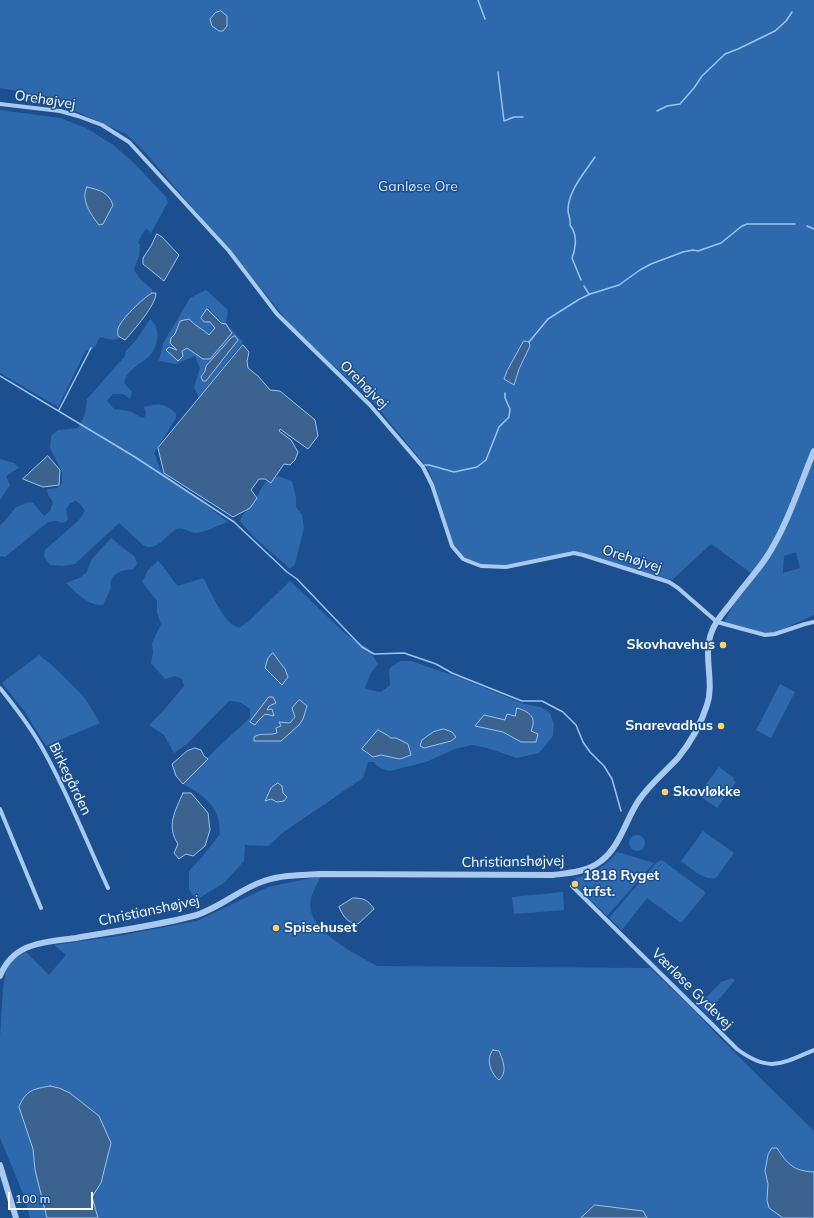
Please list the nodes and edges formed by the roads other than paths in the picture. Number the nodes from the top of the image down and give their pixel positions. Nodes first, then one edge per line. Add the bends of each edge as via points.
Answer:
1 (0, 104) edge
2 (814, 451) edge
3 (717, 622) junction
4 (814, 622) edge
5 (0, 688) edge
6 (0, 809) edge
7 (572, 886) dead end
8 (108, 888) dead end
9 (41, 908) dead end
10 (0, 976) edge
11 (814, 1050) edge
12 (0, 1165) edge
13 (0, 1176) edge
14 (10, 1198) junction
15 (16, 1218) edge

1 - 3 street, Orehøjvej via 60,111 78,116 102,125 129,142 229,251 277,314 370,405 423,467 432,485 452,546 463,559 481,566 506,567 574,553 583,555 669,582
2 - 3 street, Christianshøjvej via 780,534 766,558
3 - 4 street via 765,635
3 - 10 street, Christianshøjvej via 708,643 708,704 698,726 678,757 639,800 608,854 601,862 591,867 579,872 552,875 319,874 278,877 249,887 194,916 32,945 7,961
5 - 8 street, Birkegården via 22,716 46,754
6 - 9 street
7 - 11 street, Værløse Gydevej via 747,1056 768,1065 782,1063
12 - 14 street
13 - 14 street
14 - 15 street

